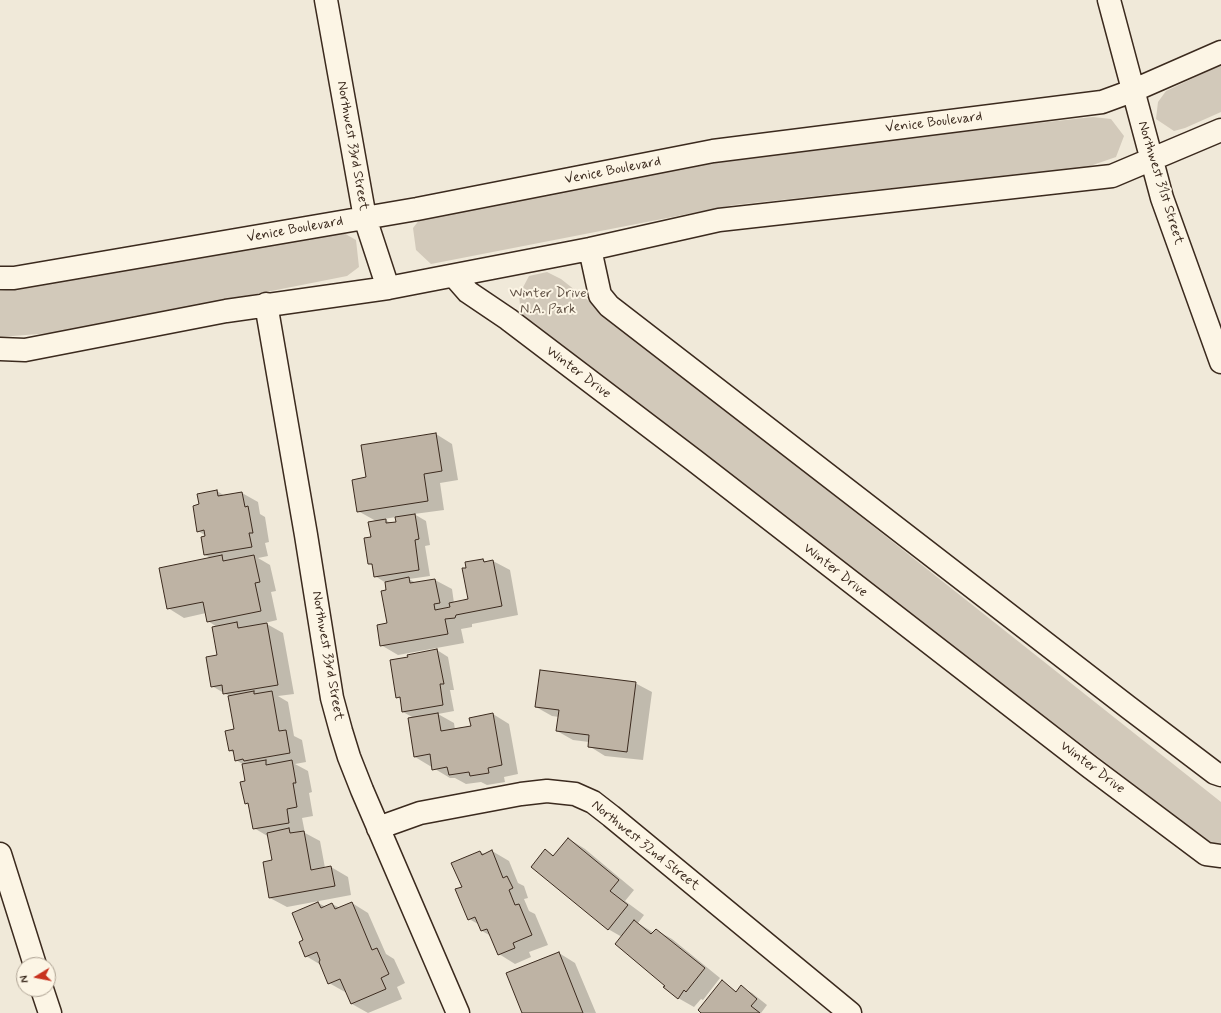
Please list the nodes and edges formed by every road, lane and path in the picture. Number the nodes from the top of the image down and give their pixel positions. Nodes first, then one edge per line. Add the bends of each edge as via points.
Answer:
1 (326, 0) edge
2 (1109, 0) edge
3 (1221, 52) edge
4 (1132, 91) junction
5 (1221, 130) edge
6 (1151, 160) junction
7 (365, 218) junction
8 (590, 248) junction
9 (454, 276) junction
10 (0, 278) edge
11 (388, 288) junction
12 (266, 304) junction
13 (0, 349) edge
14 (1221, 362) edge
15 (1221, 775) edge
16 (378, 828) junction
17 (0, 854) edge
18 (1221, 856) edge
19 (32, 957) edge
20 (45, 997) edge
21 (50, 1013) edge
22 (458, 1013) edge
23 (850, 1013) edge

1 - 7 street, Northwest 33rd Street
2 - 4 street, Northwest 31st Street
3 - 4 street, Venice Boulevard
4 - 6 street, Northwest 31st Street
4 - 7 street, Venice Boulevard via 1102,102 712,151
5 - 6 street
6 - 8 street via 1112,176 719,220
6 - 14 street, Northwest 31st Street via 1162,198
7 - 10 street, Venice Boulevard via 14,278
7 - 11 street, Northwest 33rd Street
8 - 9 street
8 - 15 street via 600,295 609,306 1140,716
9 - 11 street
9 - 18 street, Winter Drive via 468,292 508,319 695,461 1090,767 1206,854
11 - 12 street
12 - 13 street via 25,350
12 - 16 street, Northwest 33rd Street via 332,698 349,757
16 - 22 street, Northwest 33rd Street
16 - 23 street, Northwest 32nd Street via 420,813 521,794 547,791 575,794 593,802 611,816
17 - 19 street
20 - 21 street

